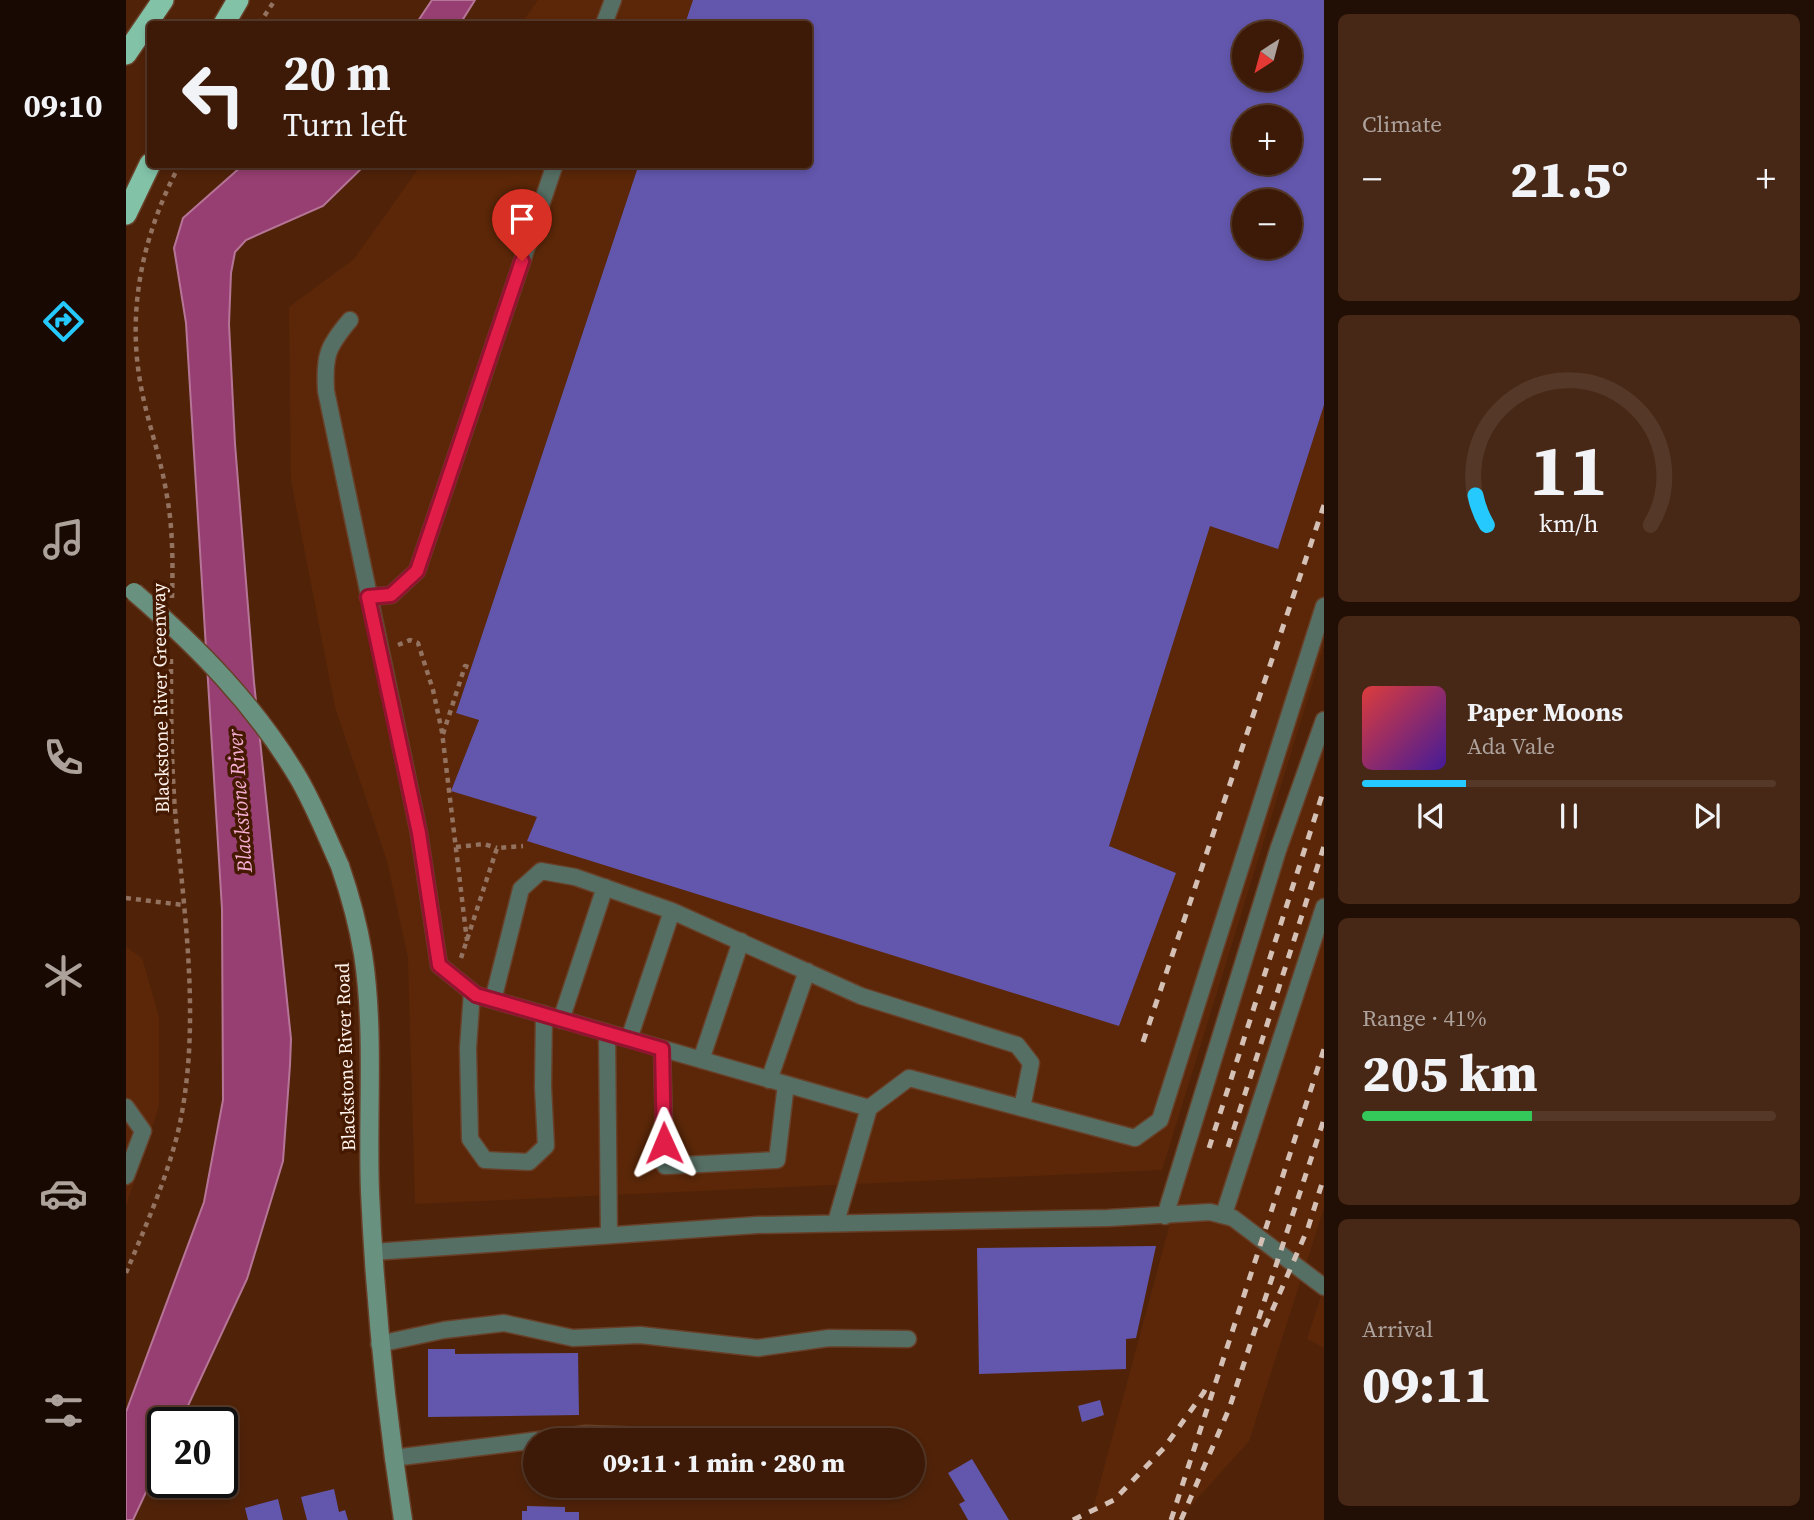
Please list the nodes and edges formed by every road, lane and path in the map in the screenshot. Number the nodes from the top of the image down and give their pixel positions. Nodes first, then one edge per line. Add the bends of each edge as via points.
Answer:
1 (163, 0) edge
2 (238, 0) edge
3 (275, 0) edge
4 (613, 0) edge
5 (149, 21) edge
6 (226, 21) edge
7 (261, 21) edge
8 (605, 21) edge
9 (147, 23) edge
10 (126, 54) edge
11 (148, 168) edge
12 (178, 168) edge
13 (554, 168) edge
14 (126, 214) edge
15 (350, 320) dead end
16 (129, 586) edge
17 (368, 597) junction
18 (1324, 606) edge
19 (172, 611) dead end
20 (172, 652) dead end
21 (380, 653) junction
22 (471, 668) dead end
23 (1324, 720) edge
24 (443, 735) junction
25 (523, 846) dead end
26 (456, 847) junction
27 (497, 848) junction
28 (605, 887) junction
29 (126, 898) edge
30 (183, 905) junction
31 (1324, 907) edge
32 (672, 911) junction
33 (467, 941) junction
34 (741, 941) junction
35 (459, 966) dead end
36 (807, 971) junction
37 (472, 992) junction
38 (493, 1000) junction
39 (544, 1014) junction
40 (561, 1020) junction
41 (607, 1033) junction
42 (629, 1039) junction
43 (662, 1049) junction
44 (701, 1060) junction
45 (769, 1080) junction
46 (786, 1084) junction
47 (126, 1107) edge
48 (869, 1108) junction
49 (1022, 1108) junction
50 (126, 1176) edge
51 (1224, 1214) junction
52 (1165, 1216) junction
53 (836, 1222) junction
54 (609, 1235) junction
55 (373, 1252) junction
56 (126, 1273) edge
57 (1324, 1287) edge
58 (908, 1339) dead end
59 (379, 1343) junction
60 (523, 1442) edge
61 (393, 1458) junction
62 (403, 1520) edge

1 - 5 highway
2 - 6 highway
3 - 7 path
4 - 8 lane
9 - 10 highway
11 - 14 highway
12 - 19 path, Blackstone River Greenway via 147,243 136,339 139,380 171,526
13 - 17 lane via 417,571 391,595
15 - 17 lane via 325,361 326,391
16 - 55 main road, Blackstone River Road, bridge via 247,702 299,780 340,866 354,909 368,1004
17 - 21 lane
18 - 49 lane via 1160,1120 1135,1138
20 - 30 path, Blackstone River Greenway via 170,735
21 - 24 path via 410,640 418,643
21 - 37 lane via 419,833 439,965
22 - 24 path via 465,666
23 - 52 lane via 1278,850
24 - 26 path
25 - 27 path
26 - 27 path via 484,844
26 - 33 path
27 - 33 path
28 - 32 lane
28 - 38 lane via 541,871 521,889
28 - 40 lane
29 - 30 path
30 - 56 path, Blackstone River Greenway via 190,967 190,1034 180,1122
31 - 51 lane
32 - 34 lane
32 - 42 lane
33 - 35 path
34 - 36 lane
34 - 44 lane
36 - 45 lane
36 - 49 lane via 861,996 1017,1045 1031,1063
37 - 38 lane
37 - 39 lane via 470,1139 485,1160 529,1162 545,1146
38 - 39 lane
39 - 40 lane
40 - 41 lane
41 - 42 lane
41 - 54 lane
42 - 43 lane
43 - 44 lane
43 - 46 lane via 665,1166 776,1160
44 - 45 lane
45 - 46 lane
46 - 48 lane
47 - 50 lane via 143,1130
48 - 49 lane via 909,1078
48 - 53 lane
51 - 52 lane
51 - 57 lane
52 - 53 lane
53 - 54 lane
54 - 55 lane
55 - 59 main road, Blackstone River Road
58 - 59 lane via 829,1338 758,1348 640,1335 572,1338 504,1323
59 - 61 main road, Blackstone River Road
60 - 61 lane
61 - 62 main road, Blackstone River Road

